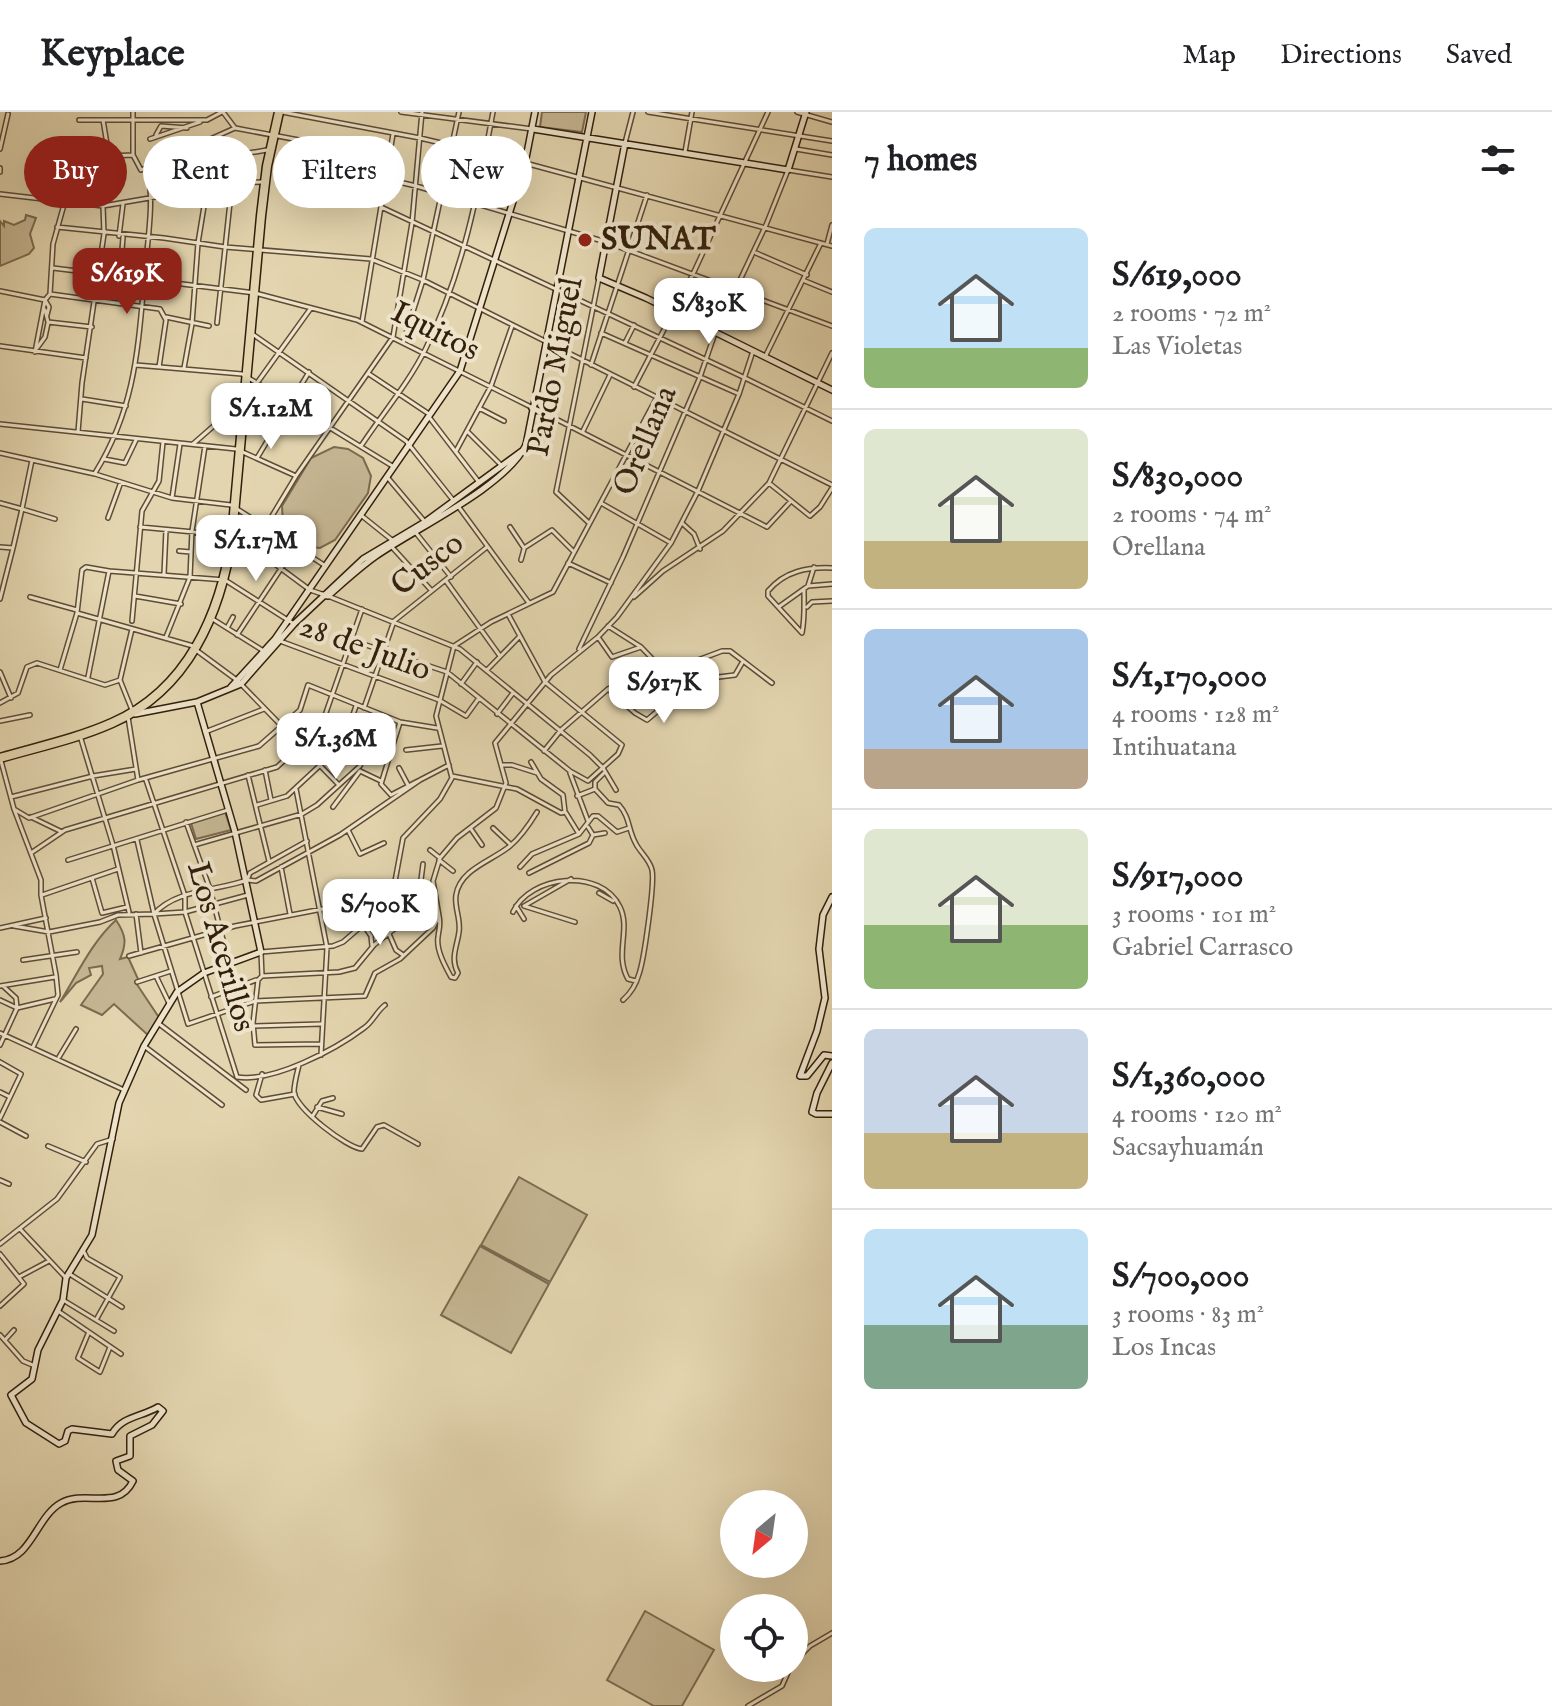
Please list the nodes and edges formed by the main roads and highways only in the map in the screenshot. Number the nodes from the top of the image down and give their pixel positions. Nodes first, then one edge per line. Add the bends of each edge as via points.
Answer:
1 (279, 112) edge
2 (271, 136) junction
3 (256, 249) junction
4 (253, 293) junction
5 (244, 376) junction
6 (239, 450) junction
7 (230, 536) junction
8 (223, 579) junction
9 (0, 758) edge

1 - 2 highway
2 - 3 highway
2 - 3 highway
3 - 4 highway
4 - 5 highway
4 - 5 highway
5 - 6 highway
5 - 6 highway
6 - 7 highway
7 - 8 highway
7 - 8 highway
8 - 9 highway via 194,648 152,696 130,713 80,735

